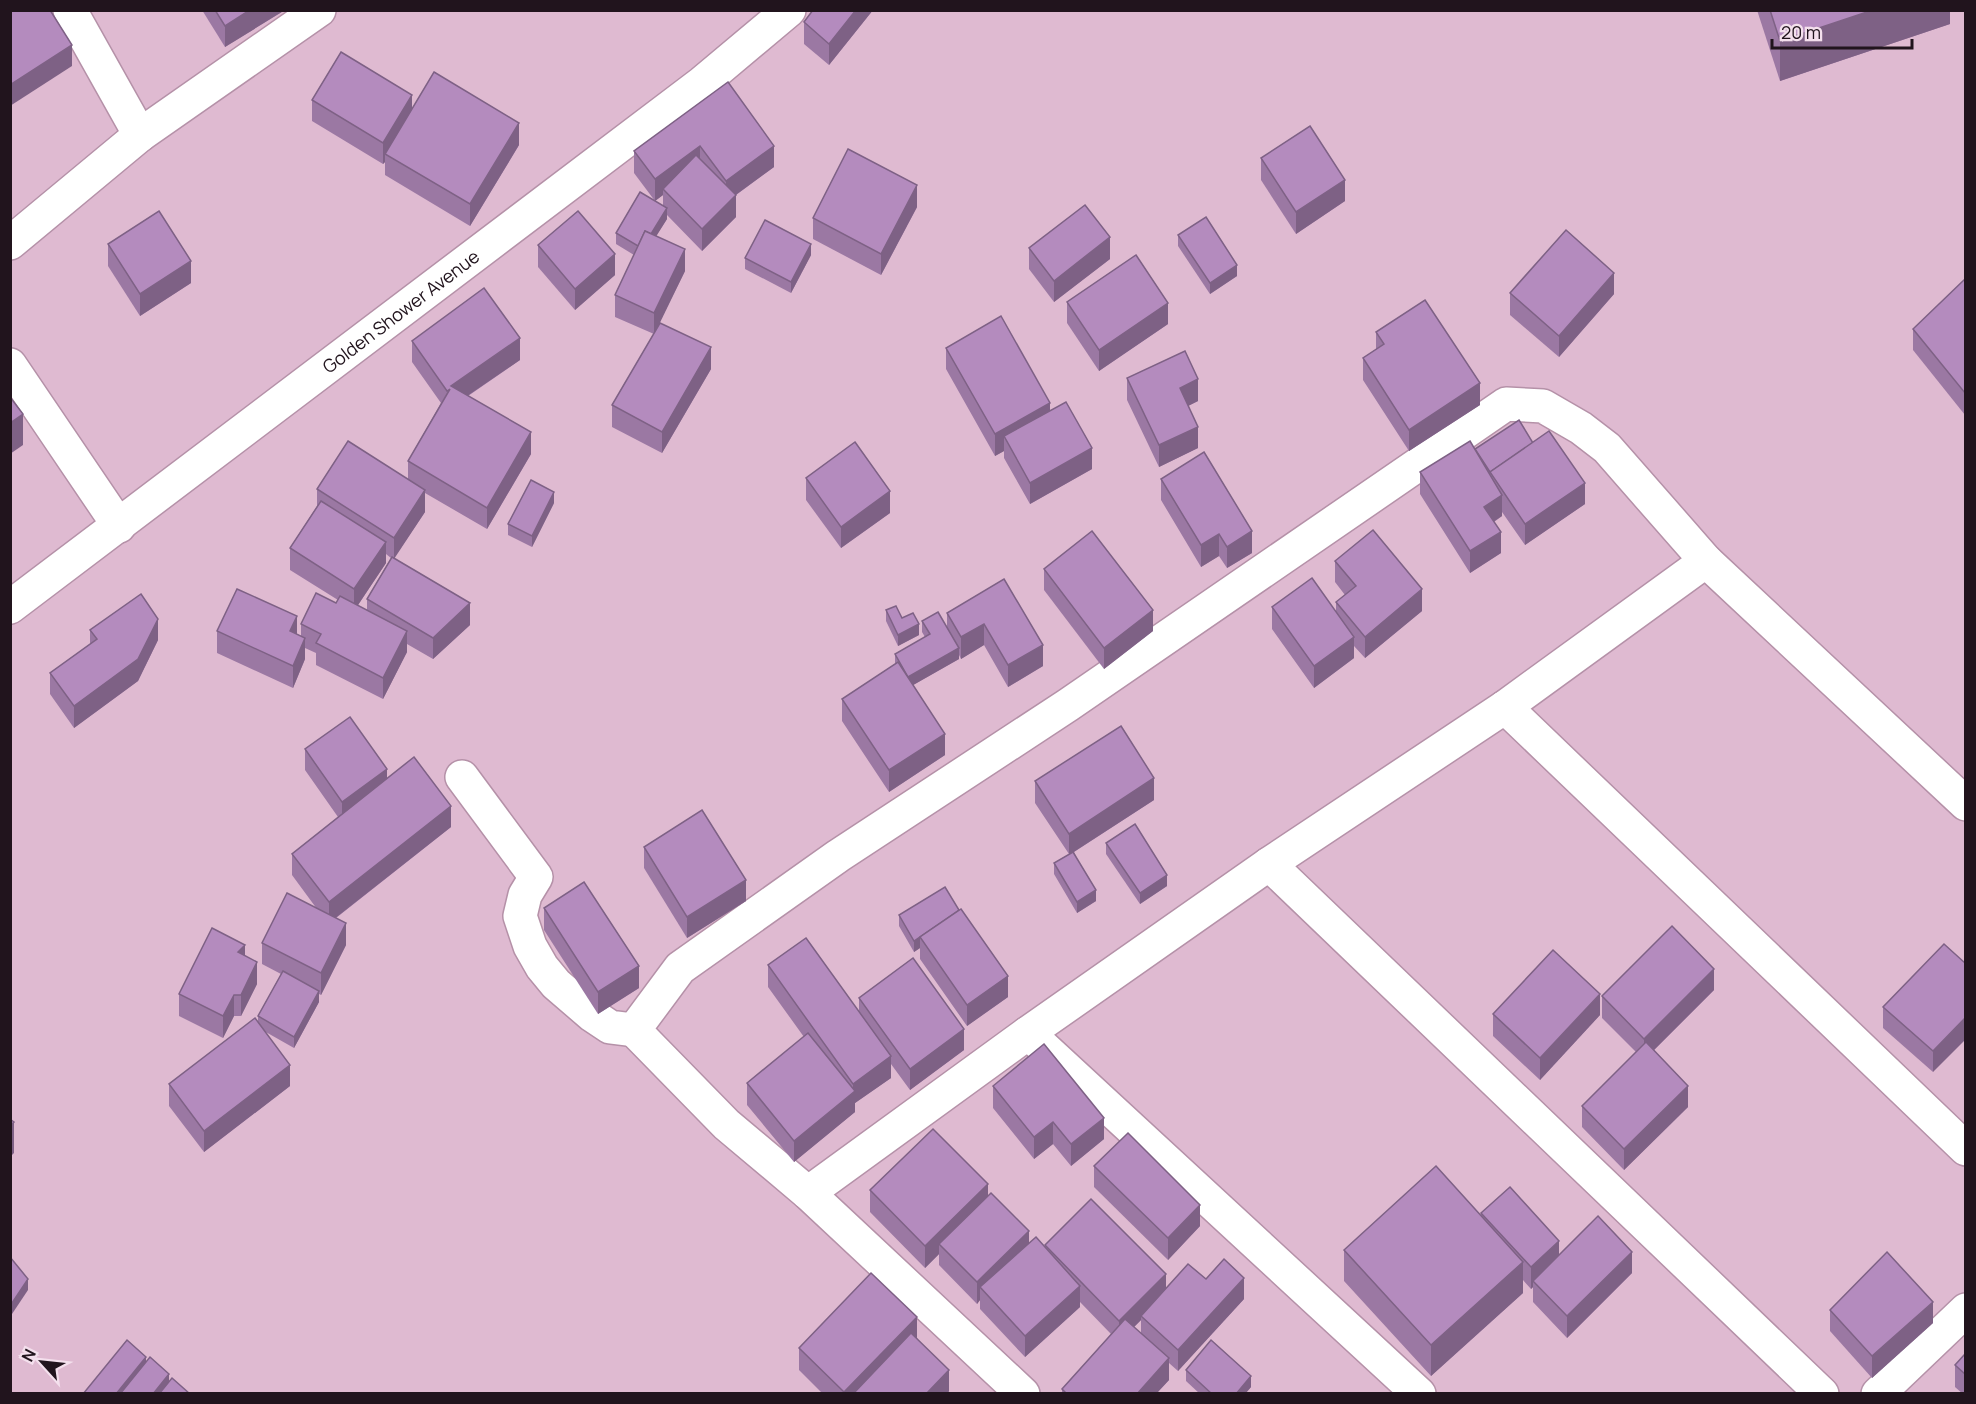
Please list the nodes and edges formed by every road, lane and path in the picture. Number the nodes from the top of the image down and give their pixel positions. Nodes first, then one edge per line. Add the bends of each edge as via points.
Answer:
1 (70, 10) edge
2 (319, 10) edge
3 (789, 10) edge
4 (140, 135) junction
5 (10, 243) edge
6 (10, 365) edge
7 (119, 526) junction
8 (1706, 561) junction
9 (10, 607) edge
10 (1505, 707) junction
11 (462, 777) dead end
12 (1965, 804) edge
13 (1269, 864) junction
14 (634, 1030) junction
15 (1028, 1033) junction
16 (1965, 1149) edge
17 (808, 1193) junction
18 (1965, 1310) edge
19 (1023, 1394) edge
20 (1419, 1394) edge
21 (1822, 1394) edge
22 (1878, 1394) edge

1 - 4 street
2 - 4 street
3 - 7 street, Golden Shower Avenue via 702,83
4 - 5 street
6 - 7 street
7 - 9 street, Golden Shower Avenue
8 - 10 street
8 - 12 street
8 - 14 street via 1607,448 1543,406 1506,404 1068,705 838,856 680,968
10 - 13 street
10 - 16 street
11 - 14 street via 536,877 525,895 520,916 542,967 555,984 592,1015 610,1027
13 - 15 street
13 - 21 street
14 - 17 street via 726,1124
15 - 17 street
15 - 20 street
17 - 19 street
18 - 22 street

